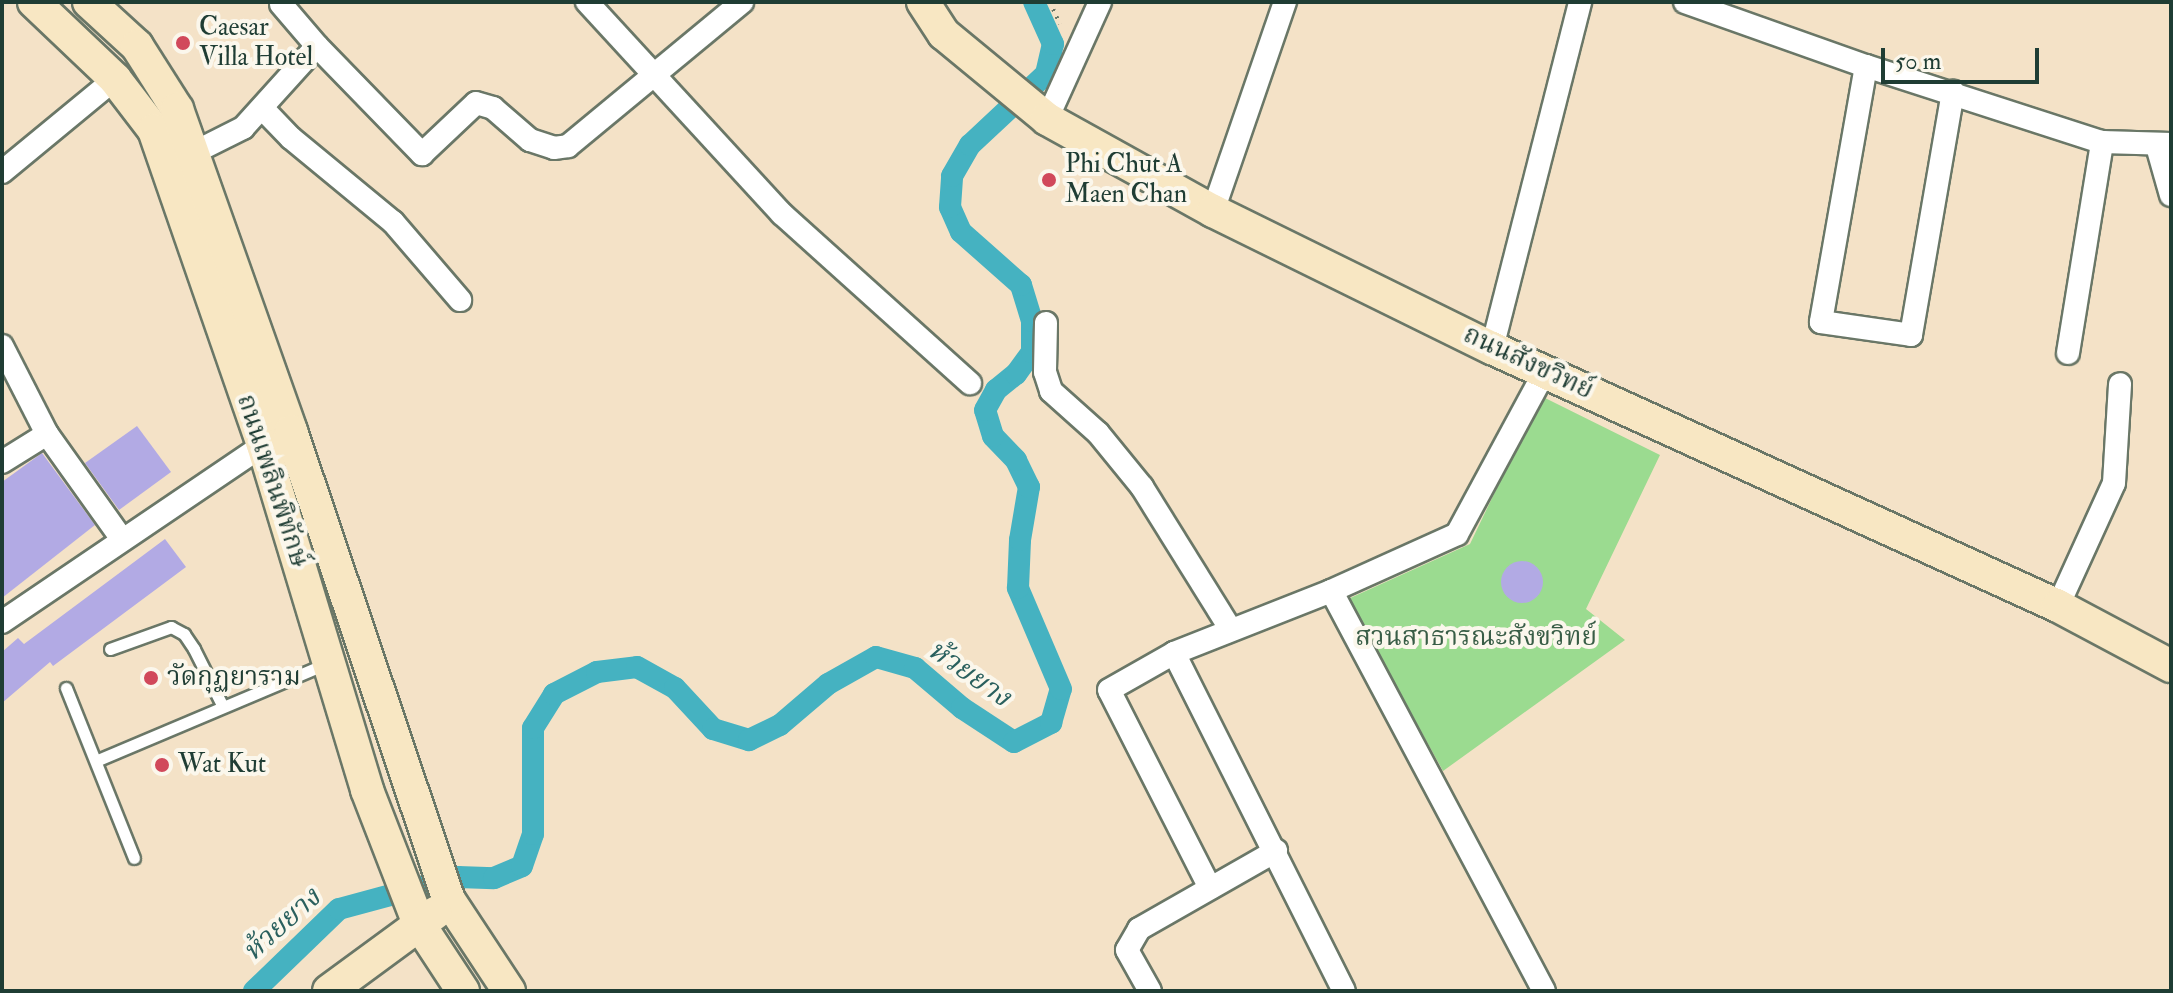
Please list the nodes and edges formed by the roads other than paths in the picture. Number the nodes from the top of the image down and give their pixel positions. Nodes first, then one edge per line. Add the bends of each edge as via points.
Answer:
1 (34, 2) edge
2 (89, 2) edge
3 (587, 2) edge
4 (742, 2) edge
5 (923, 2) edge
6 (1100, 2) edge
7 (1285, 2) edge
8 (1580, 2) edge
9 (1685, 2) edge
10 (281, 4) edge
11 (317, 46) junction
12 (1866, 66) junction
13 (652, 76) junction
14 (115, 79) junction
15 (1953, 92) junction
16 (263, 109) junction
17 (1047, 119) junction
18 (2102, 142) junction
19 (2164, 145) edge
20 (193, 153) junction
21 (2, 172) edge
22 (2171, 195) edge
23 (1213, 211) junction
24 (460, 300) dead end
25 (1046, 323) dead end
26 (2, 346) edge
27 (1492, 348) junction
28 (2068, 353) dead end
29 (1545, 371) junction
30 (970, 383) dead end
31 (2120, 384) dead end
32 (47, 434) junction
33 (263, 445) junction
34 (2, 462) edge
35 (122, 539) junction
36 (1331, 591) junction
37 (2058, 606) junction
38 (2, 622) edge
39 (1231, 630) junction
40 (110, 649) dead end
41 (1174, 653) junction
42 (328, 662) junction
43 (2171, 666) edge
44 (66, 688) dead end
45 (222, 705) junction
46 (98, 760) junction
47 (1276, 851) junction
48 (134, 858) dead end
49 (1210, 888) junction
50 (450, 901) junction
51 (419, 924) junction
52 (329, 991) edge
53 (463, 991) edge
54 (509, 991) edge
55 (1150, 991) edge
56 (1344, 991) edge
57 (1544, 991) edge

1 - 14 main road, ถนนเพลินพิทักษ์
2 - 20 main road, ถนนเพลินพิทักษ์ via 137,46 177,109
3 - 13 street
4 - 13 street
5 - 17 main road, ถนนสังขวิทย์ via 944,34
6 - 17 street
7 - 23 street
8 - 27 street
9 - 12 street
10 - 11 street
11 - 13 street via 422,154 476,103 493,108 530,140 554,148 568,146
11 - 16 street
12 - 15 street
12 - 15 street via 1821,322 1911,335
13 - 30 street via 782,214
14 - 21 street
14 - 33 main road, ถนนเพลินพิทักษ์ via 154,130
15 - 18 street
16 - 20 street via 243,128
16 - 24 street via 393,222
17 - 23 main road, ถนนสังขวิทย์
18 - 19 street
18 - 28 street
19 - 22 street
20 - 50 main road, ถนนเพลินพิทักษ์
23 - 27 main road, ถนนสังขวิทย์
25 - 39 street via 1045,372 1051,391 1098,433 1142,487
26 - 32 street
27 - 29 main road, ถนนสังขวิทย์
29 - 36 street via 1457,534
29 - 37 main road, ถนนสังขวิทย์
31 - 37 street via 2114,483
32 - 34 street
32 - 35 street
33 - 35 street
33 - 42 main road, ถนนเพลินพิทักษ์
35 - 38 street
36 - 39 street
36 - 57 street
37 - 43 main road, ถนนสังขวิทย์
39 - 41 street
40 - 45 lane via 171,627 194,649
41 - 47 street
41 - 49 street via 1109,690
42 - 45 lane
42 - 51 main road, ถนนเพลินพิทักษ์ via 367,790
44 - 46 lane
45 - 46 lane
46 - 48 lane
47 - 49 street
47 - 56 street
49 - 55 street via 1139,929 1127,950
50 - 51 main road
50 - 54 main road, ถนนเพลินพิทักษ์
51 - 52 main road
51 - 53 main road, ถนนเพลินพิทักษ์

